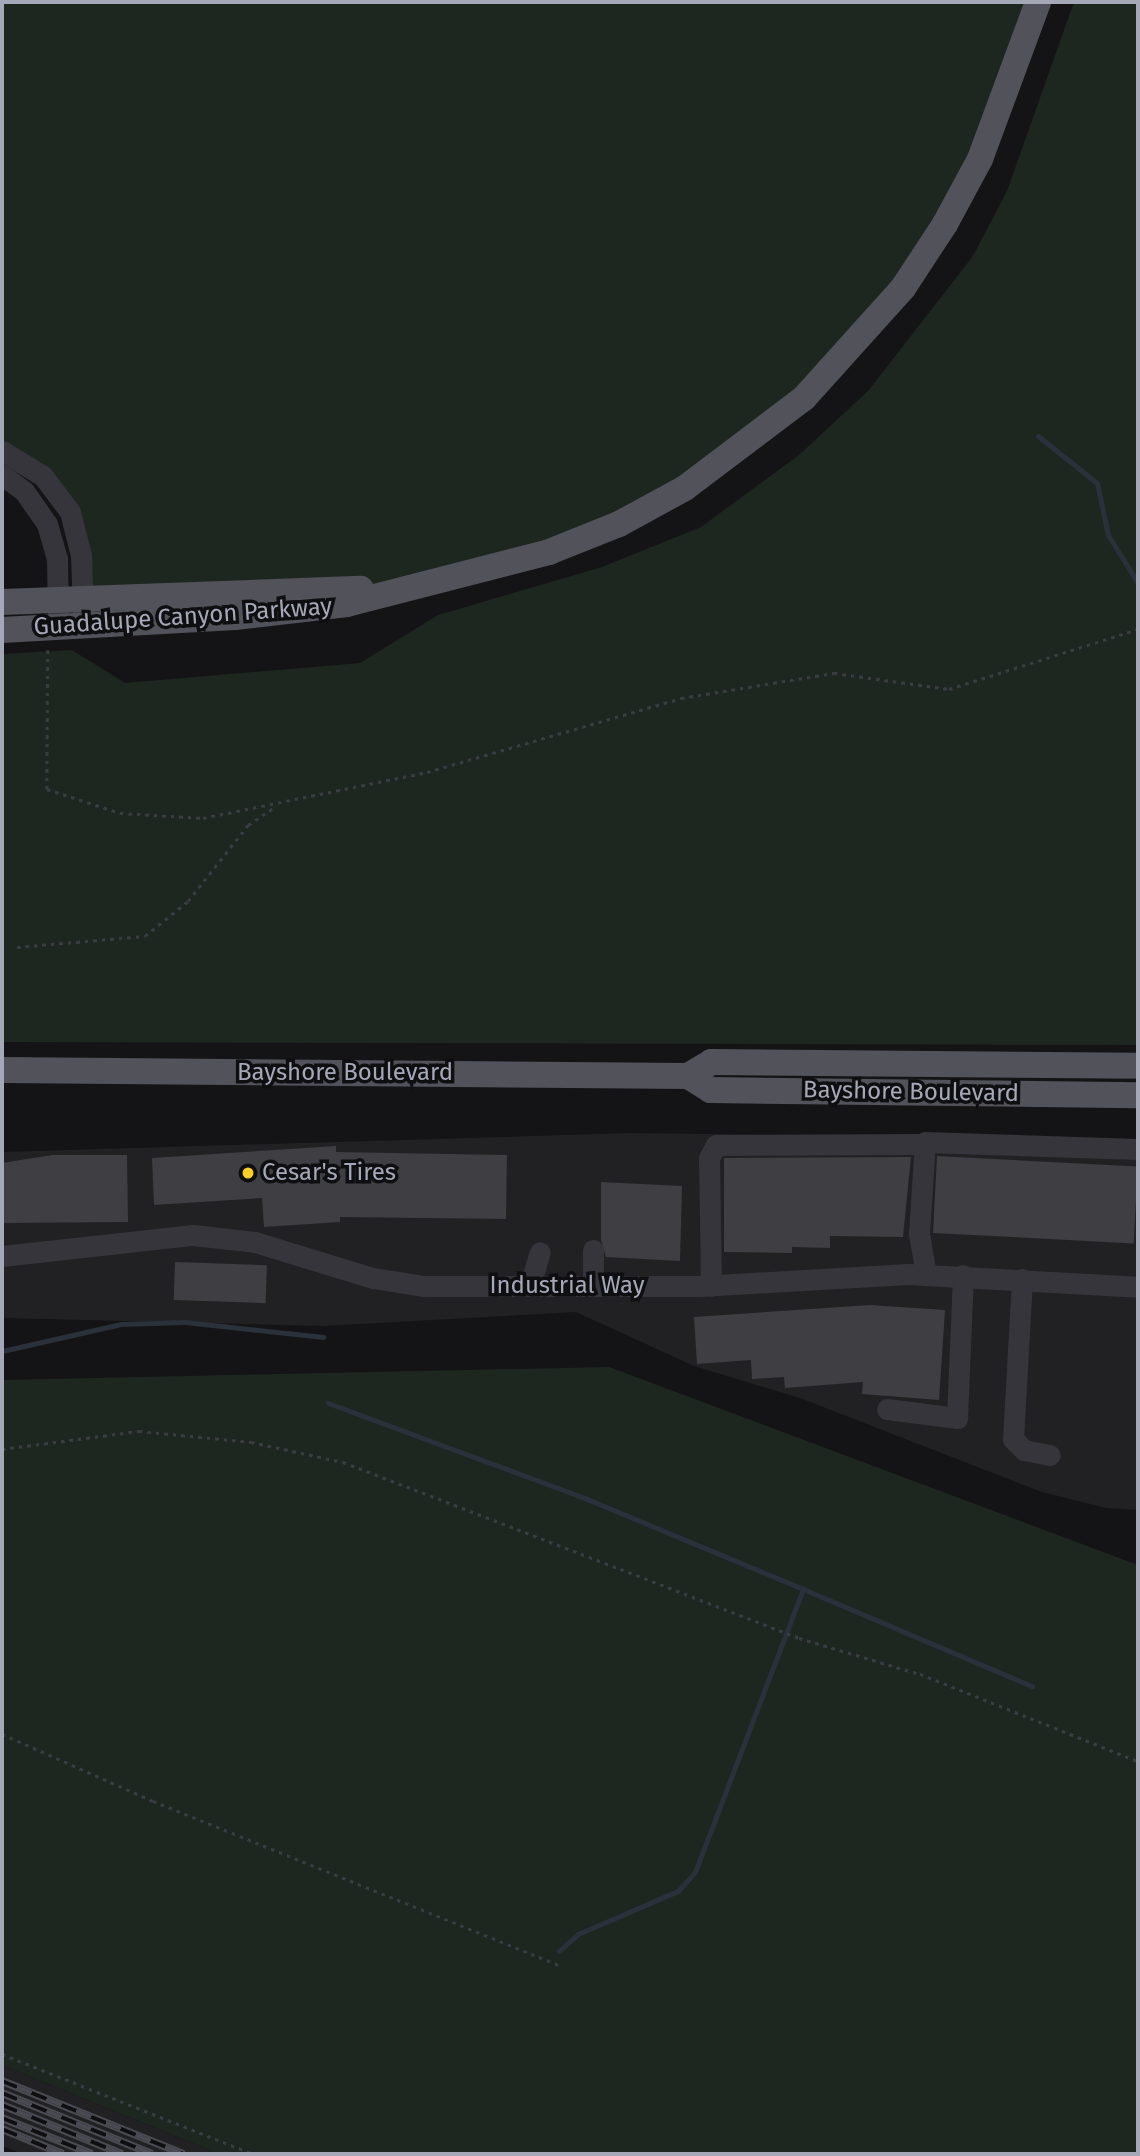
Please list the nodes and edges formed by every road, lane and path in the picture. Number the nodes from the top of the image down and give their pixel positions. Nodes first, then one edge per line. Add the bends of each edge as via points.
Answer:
1 (1038, 2) edge
2 (2, 452) edge
3 (2, 475) edge
4 (404, 589) junction
5 (70, 599) junction
6 (2, 602) edge
7 (71, 626) junction
8 (1138, 629) edge
9 (2, 630) edge
10 (276, 807) junction
11 (17, 947) dead end
12 (1138, 1066) edge
13 (2, 1070) edge
14 (688, 1076) junction
15 (1138, 1095) edge
16 (922, 1144) junction
17 (1138, 1149) edge
18 (593, 1250) dead end
19 (540, 1252) dead end
20 (2, 1256) edge
21 (699, 1258) dead end
22 (926, 1274) junction
23 (963, 1275) junction
24 (1022, 1279) junction
25 (530, 1286) junction
26 (593, 1286) junction
27 (705, 1286) junction
28 (1138, 1287) edge
29 (887, 1409) dead end
30 (2, 1449) edge
31 (1050, 1455) dead end
32 (2, 1734) edge
33 (1138, 1761) edge
34 (561, 1966) dead end
35 (2, 2054) edge
36 (253, 2154) edge

1 - 4 main road, Guadalupe Canyon Parkway via 989,135 945,224 881,317 804,398 716,468 619,524 514,564
2 - 5 street via 43,476 70,512 81,555
3 - 5 street via 24,491 47,524
4 - 5 main road, Guadalupe Canyon Parkway
4 - 7 main road, Guadalupe Canyon Parkway via 291,613
5 - 6 main road, Guadalupe Canyon Parkway
5 - 7 street
7 - 9 main road, Guadalupe Canyon Parkway
7 - 10 path via 47,658 47,789 120,813 164,818 203,818
8 - 10 path via 949,689 834,673 681,698 428,772
10 - 11 path via 248,825 187,901 145,936
12 - 14 main road, Bayshore Boulevard via 711,1062
13 - 14 main road, Bayshore Boulevard
14 - 15 main road, Bayshore Boulevard via 710,1090
16 - 17 street via 928,1140
16 - 22 street via 919,1234
16 - 27 street via 716,1145 709,1158
18 - 26 street
19 - 25 street
20 - 25 street, Industrial Way via 193,1235 255,1242 397,1284
21 - 27 street
22 - 23 street, Industrial Way
22 - 27 street, Industrial Way
23 - 24 street, Industrial Way
23 - 29 street via 957,1418
24 - 28 street, Industrial Way
24 - 31 street via 1013,1439 1024,1450
25 - 26 street, Industrial Way
26 - 27 street, Industrial Way
30 - 33 path via 139,1431 251,1441 343,1462 799,1638 920,1674
32 - 34 path via 153,1801
35 - 36 path

